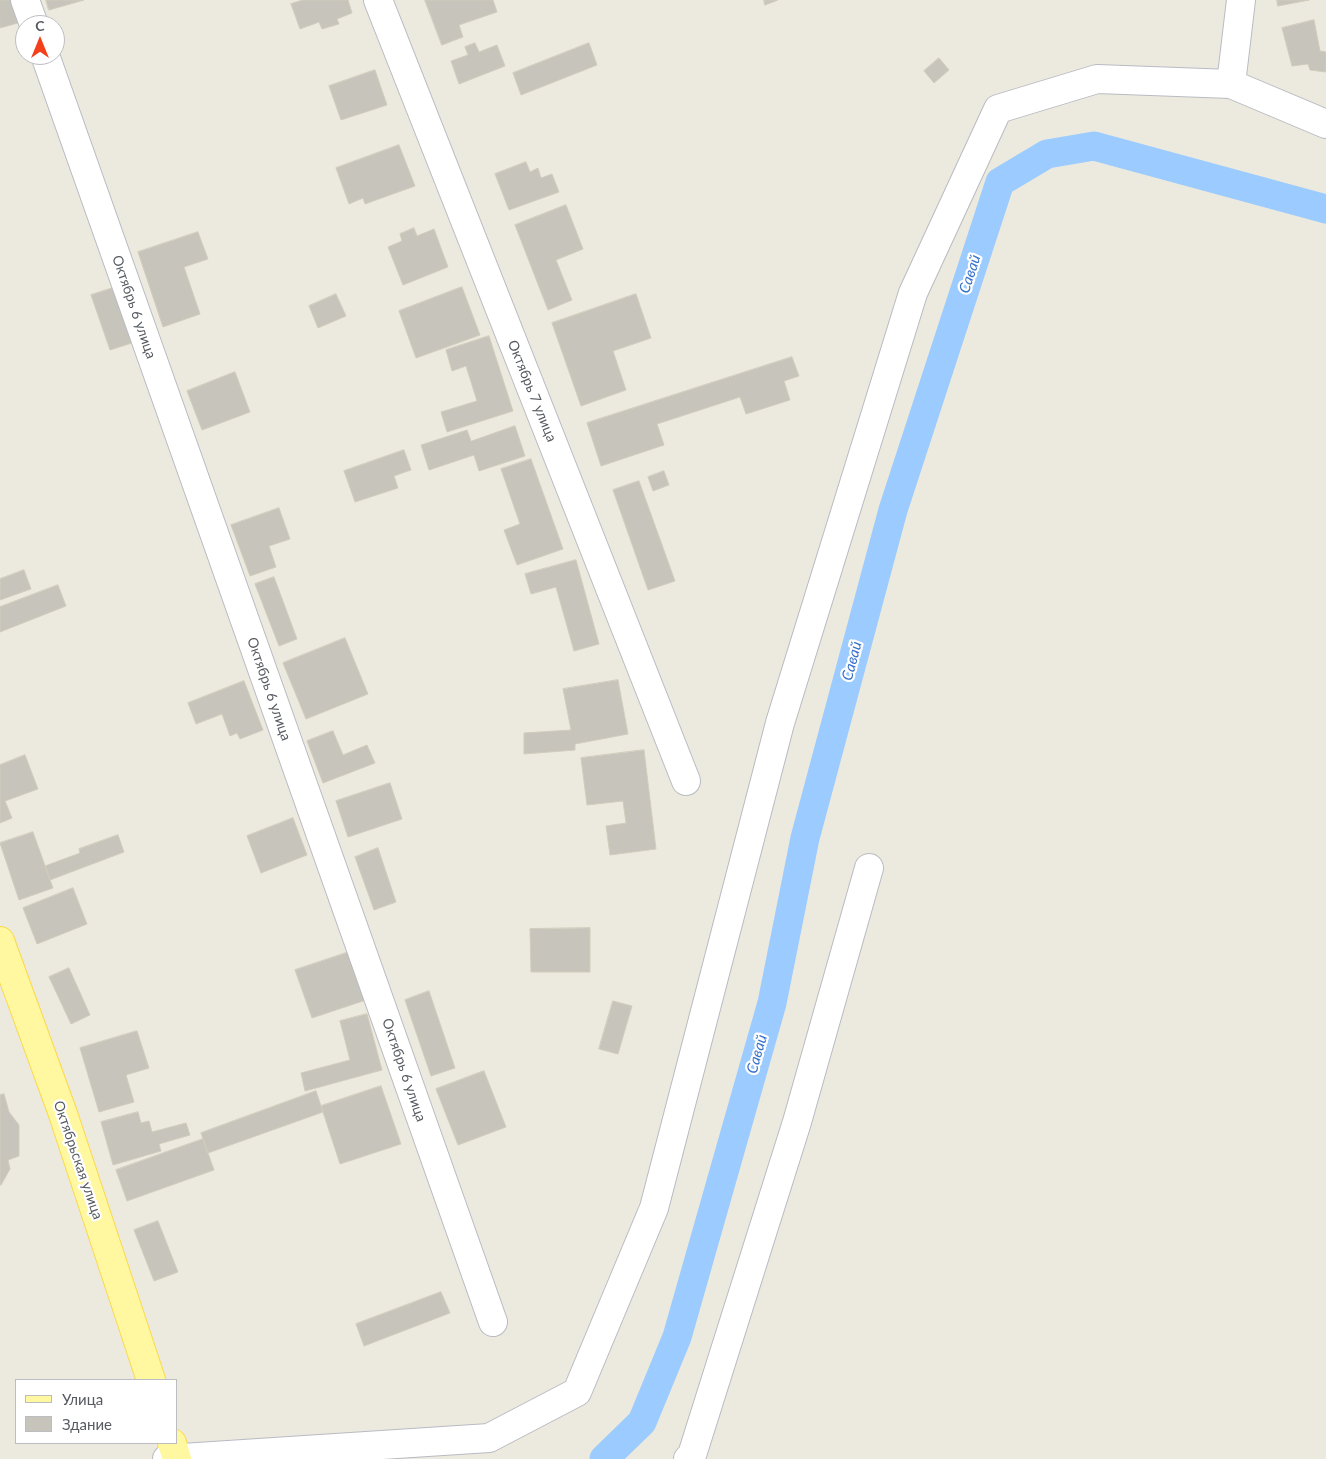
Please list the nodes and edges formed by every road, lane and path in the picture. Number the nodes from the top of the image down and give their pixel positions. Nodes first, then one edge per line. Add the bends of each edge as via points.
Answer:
1 (25, 0) edge
2 (378, 0) edge
3 (1241, 0) edge
4 (30, 15) edge
5 (49, 65) edge
6 (1231, 84) junction
7 (1326, 124) edge
8 (686, 781) dead end
9 (869, 868) dead end
10 (0, 941) edge
11 (493, 1322) dead end
12 (152, 1379) edge
13 (174, 1455) edge
14 (688, 1459) edge

1 - 4 street
2 - 8 street, Октябрь 7 улица
3 - 6 street
5 - 11 street, Октябрь 6 улица
6 - 7 street
6 - 13 street via 1097,79 998,109 913,292 780,723 654,1208 577,1392 489,1438
9 - 14 street via 797,1122 692,1455
10 - 12 main road, Октябрьская улица via 63,1114

